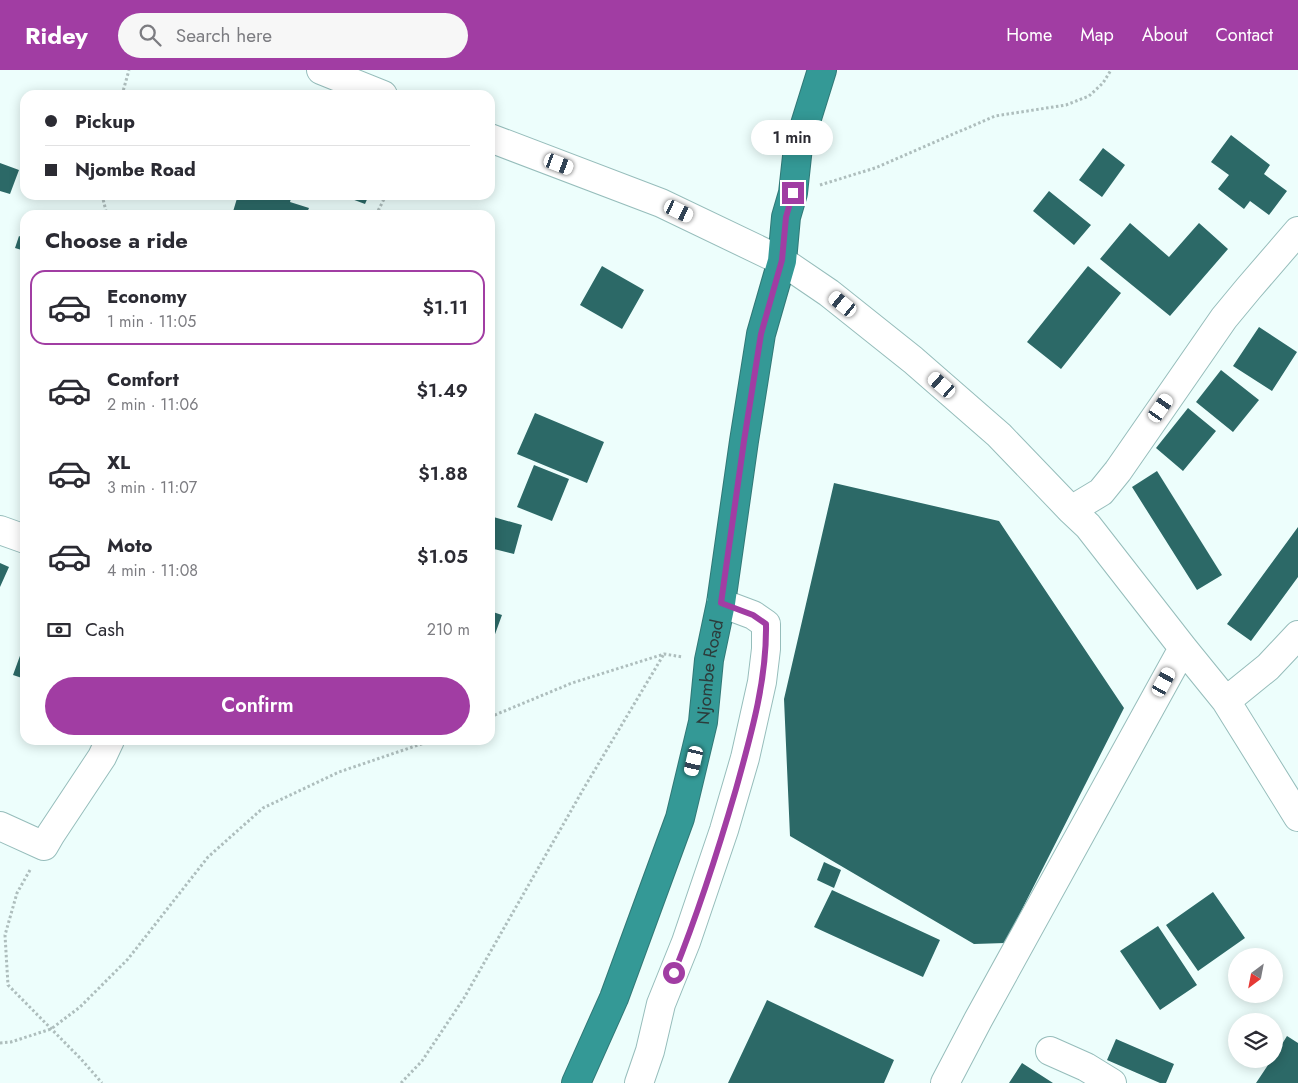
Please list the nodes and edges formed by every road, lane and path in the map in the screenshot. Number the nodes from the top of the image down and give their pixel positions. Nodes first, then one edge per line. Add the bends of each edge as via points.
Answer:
1 (129, 70) edge
2 (321, 70) edge
3 (822, 70) edge
4 (1111, 70) edge
5 (123, 90) edge
6 (371, 90) edge
7 (495, 140) edge
8 (793, 193) junction
9 (1298, 231) edge
10 (782, 260) junction
11 (1071, 510) junction
12 (0, 530) edge
13 (20, 538) edge
14 (721, 603) junction
15 (1298, 635) edge
16 (1183, 648) junction
17 (664, 654) junction
18 (709, 660) junction
19 (1226, 701) junction
20 (495, 714) edge
21 (108, 745) edge
22 (418, 745) edge
23 (1298, 817) edge
24 (0, 826) edge
25 (44, 846) junction
26 (51, 1029) junction
27 (0, 1043) edge
28 (1050, 1051) dead end
29 (102, 1083) edge
30 (401, 1083) edge
31 (576, 1083) edge
32 (639, 1083) edge
33 (945, 1083) edge
34 (1112, 1083) edge

1 - 5 path
2 - 6 street
3 - 8 highway, Njombe Road via 798,147
4 - 8 path via 1089,96 1066,106 996,116 875,168
7 - 10 street via 661,203
8 - 10 highway, Njombe Road via 786,217
9 - 11 street via 1224,318 1118,472 1101,492
10 - 11 street via 921,366 999,435
10 - 14 highway, Njombe Road via 761,334
11 - 16 street via 1088,526
12 - 13 street
14 - 18 highway, Njombe Road
14 - 32 street via 753,615 766,624 762,682 724,830 661,1004
15 - 19 street via 1268,667
16 - 19 street
16 - 33 street
17 - 18 path
17 - 20 path via 572,683
17 - 30 path via 464,998 422,1061
18 - 31 highway, Njombe Road via 703,722 680,818 614,998
19 - 23 street
21 - 25 street
22 - 26 path via 339,772 263,808 208,857 128,959 80,1007
24 - 25 street
25 - 26 path via 16,893 5,935 8,985
26 - 27 path
26 - 29 path
28 - 34 street

